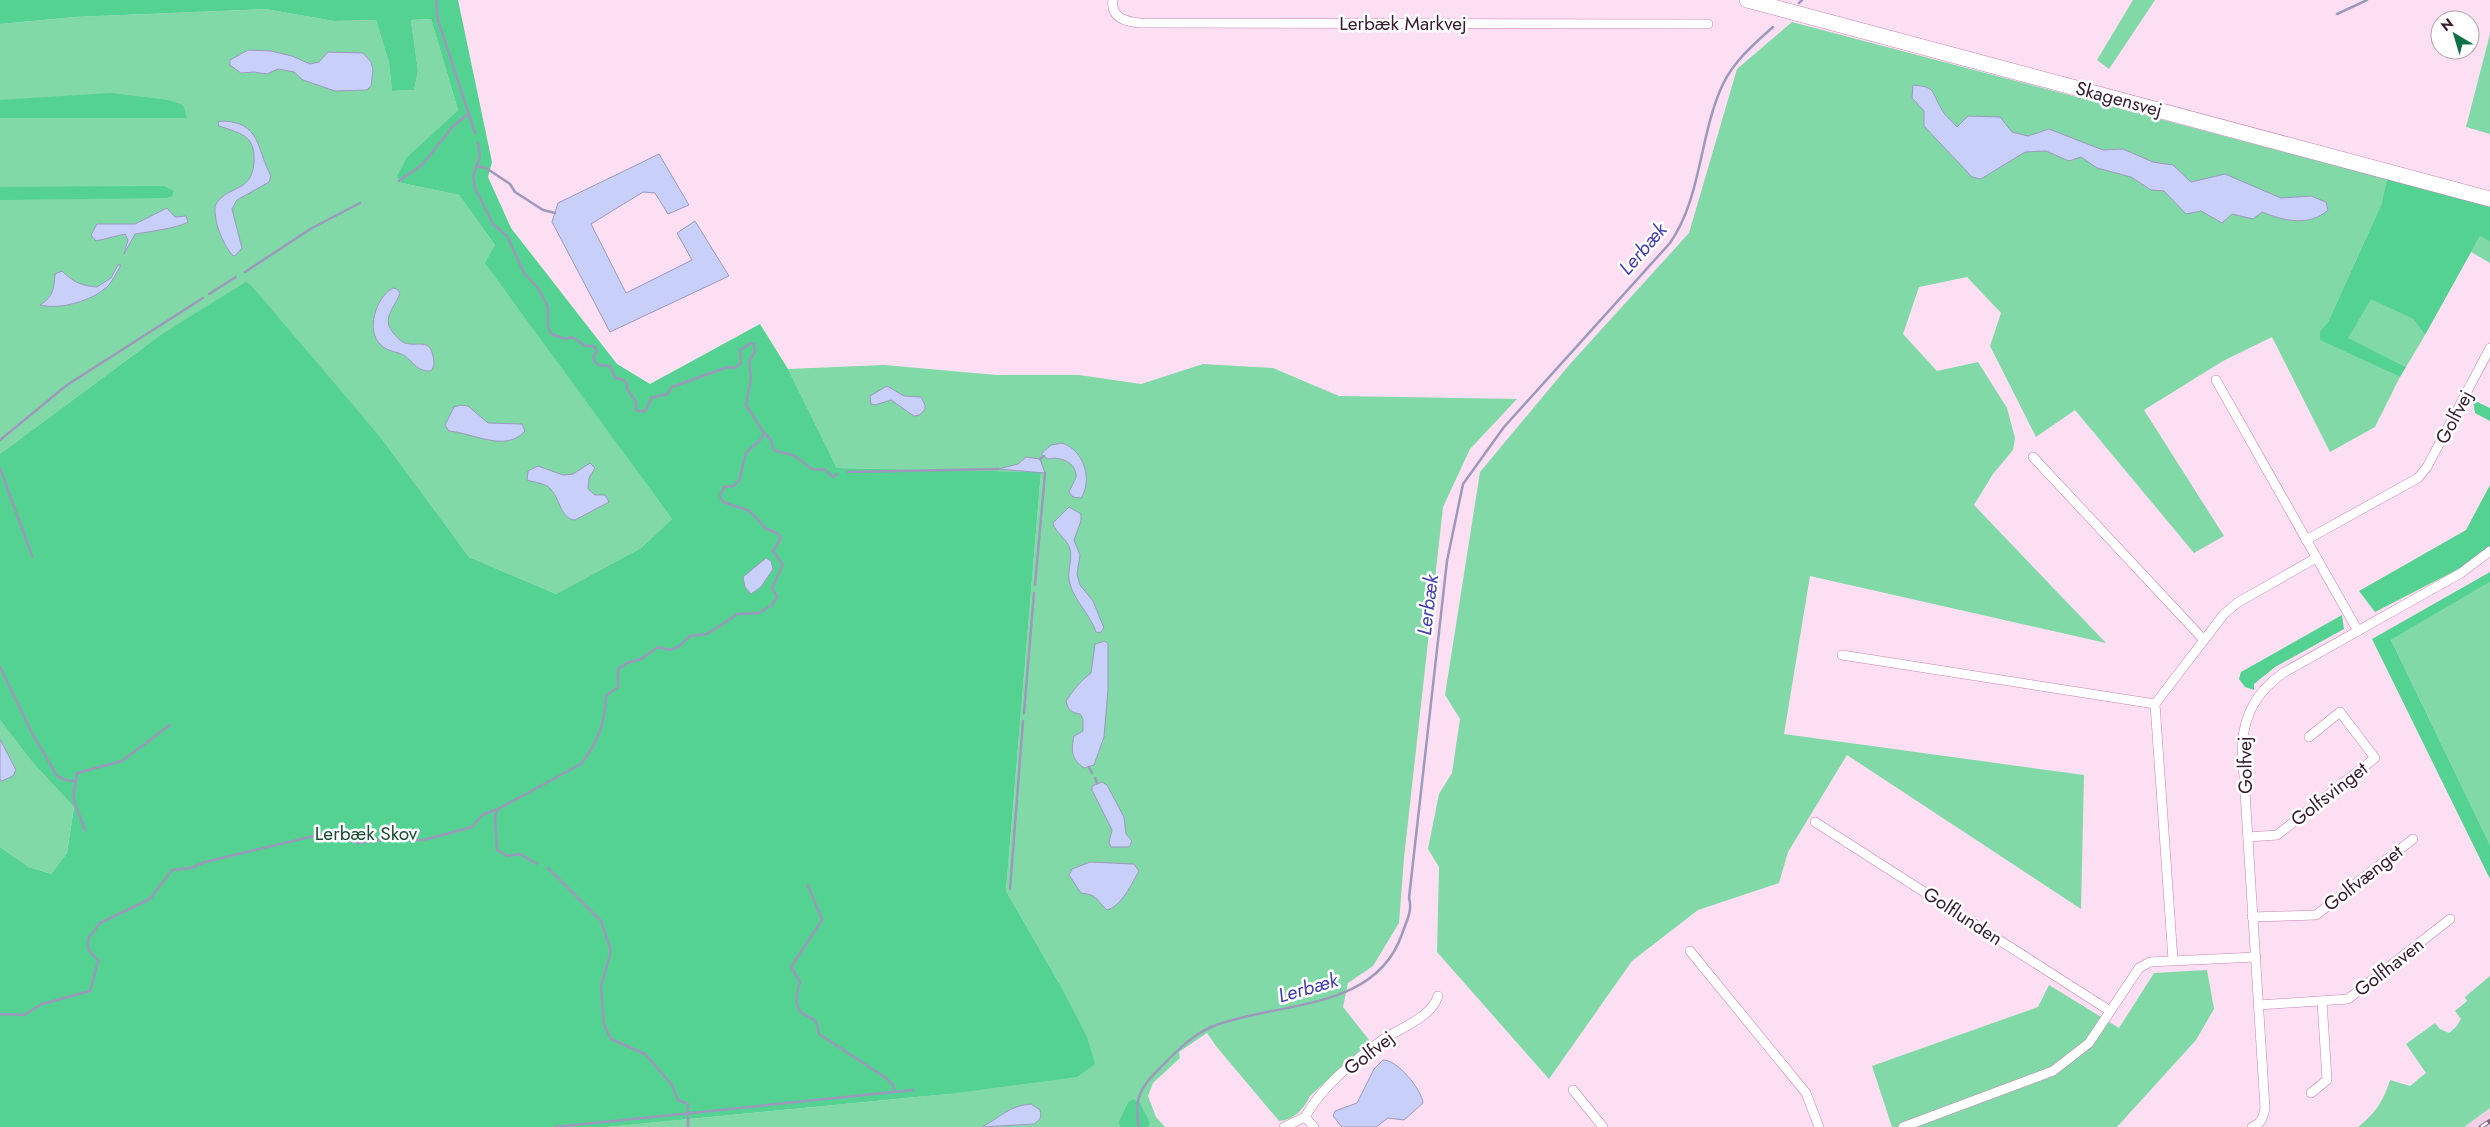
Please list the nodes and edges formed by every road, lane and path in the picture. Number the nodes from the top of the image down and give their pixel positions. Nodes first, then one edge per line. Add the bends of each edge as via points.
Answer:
1 (1113, 0) edge
2 (1747, 0) edge
3 (1708, 24) dead end
4 (2490, 199) edge
5 (2490, 348) edge
6 (2216, 380) dead end
7 (2032, 457) dead end
8 (2306, 540) junction
9 (2490, 551) edge
10 (2316, 558) junction
11 (2358, 631) junction
12 (2204, 640) junction
13 (1842, 655) dead end
14 (2155, 704) junction
15 (2309, 737) dead end
16 (1815, 822) dead end
17 (2248, 837) junction
18 (2413, 839) dead end
19 (2252, 917) junction
20 (2450, 919) dead end
21 (1690, 950) dead end
22 (2256, 957) junction
23 (2173, 960) junction
24 (1438, 996) dead end
25 (2322, 1001) junction
26 (2259, 1005) junction
27 (2110, 1011) junction
28 (1572, 1090) dead end
29 (2311, 1092) dead end
30 (1305, 1117) junction
31 (1284, 1127) edge
32 (1314, 1127) edge
33 (1603, 1127) edge
34 (1819, 1127) edge
35 (1903, 1127) edge
36 (2252, 1127) edge

1 - 3 street, Lerbæk Markvej via 1117,16 1140,23
2 - 4 main road, Skagensvej
5 - 8 street, Golfvej via 2427,467 2418,478
6 - 8 street
7 - 12 street
8 - 10 street
9 - 11 street, Golfvej via 2461,573
10 - 11 street
10 - 12 street via 2237,603
11 - 17 street, Golfvej via 2283,672 2264,688 2252,704 2243,728 2242,745
12 - 14 street
13 - 14 street
14 - 23 street
15 - 17 street, Golfsvinget via 2340,712 2375,758 2277,835
16 - 27 street, Golflunden
17 - 19 street, Golfvej
18 - 19 street, Golfvænget via 2316,915
19 - 22 street, Golfvej
20 - 25 street, Golfhaven via 2348,999
21 - 34 street via 1806,1093
22 - 23 street
22 - 26 street, Golfvej
23 - 27 street via 2150,962 2139,968
24 - 30 street, Golfvej via 1436,1004 1419,1018 1379,1042 1331,1083 1313,1102
25 - 26 street, Golfhaven
25 - 29 street via 2327,1080
26 - 36 street, Golfvej via 2265,1108 2259,1124
27 - 35 street via 2089,1044 2053,1071
28 - 33 street
30 - 31 street
30 - 32 street

